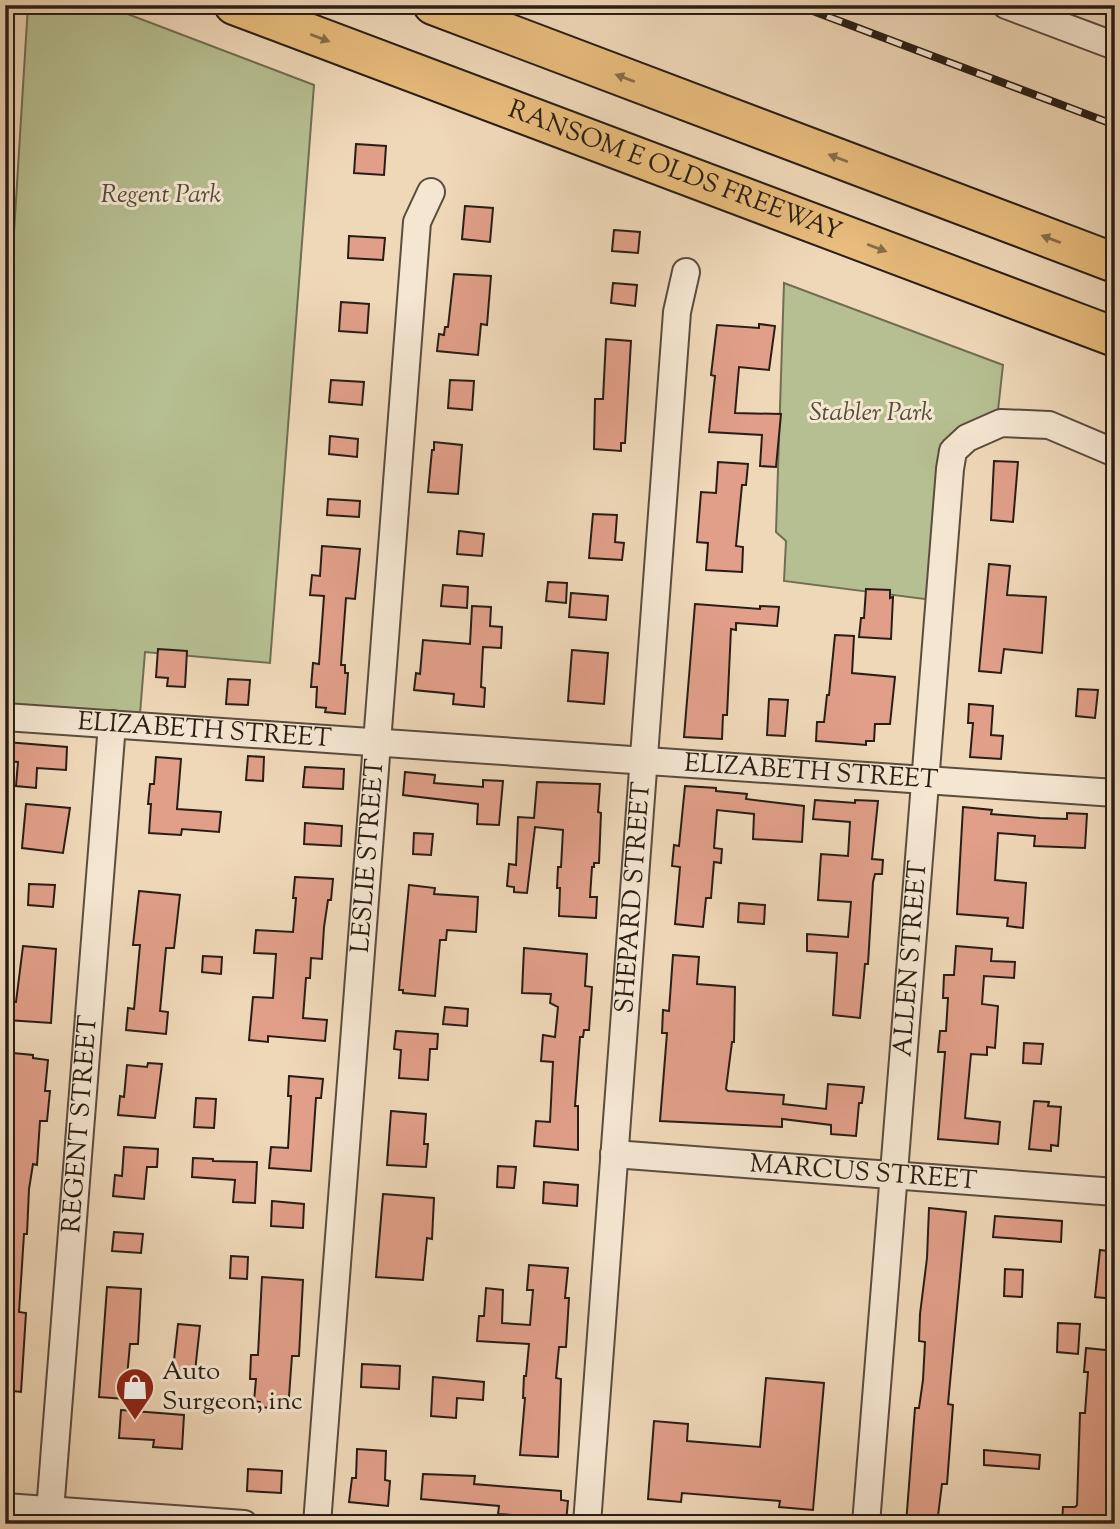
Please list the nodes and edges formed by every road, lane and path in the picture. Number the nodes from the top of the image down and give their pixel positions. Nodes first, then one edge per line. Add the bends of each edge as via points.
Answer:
1 (233, 5) edge
2 (433, 5) edge
3 (1006, 5) edge
4 (1115, 46) edge
5 (431, 192) dead end
6 (1115, 263) edge
7 (686, 272) dead end
8 (1115, 337) edge
9 (1115, 453) edge
10 (5, 717) edge
11 (111, 724) junction
12 (376, 741) junction
13 (644, 761) junction
14 (925, 780) junction
15 (1115, 793) edge
16 (614, 1154) junction
17 (894, 1175) junction
18 (1115, 1192) edge
19 (5, 1507) edge
20 (50, 1517) edge
21 (244, 1524) edge
22 (317, 1524) edge
23 (587, 1524) edge
24 (866, 1524) edge

1 -> 8 highway, RANSOM E OLDS FREEWAY
6 -> 2 highway
3 - 4 street
5 - 12 street, LESLIE STREET via 417,222
7 - 13 street, SHEPARD STREET via 677,312
9 - 14 street, ALLEN STREET via 1049,425 1002,423 967,438 954,451
10 - 11 street, ELIZABETH STREET
11 - 12 street, ELIZABETH STREET
11 - 20 street, REGENT STREET
12 - 13 street, ELIZABETH STREET
12 - 22 street, LESLIE STREET
13 - 14 street, ELIZABETH STREET
13 - 16 street, SHEPARD STREET
14 - 15 street, ELIZABETH STREET
14 - 17 street, ALLEN STREET
16 - 17 street, MARCUS STREET
16 - 23 street, SHEPARD STREET
17 - 18 street, MARCUS STREET
17 - 24 street, ALLEN STREET
19 - 20 street
20 - 21 street

